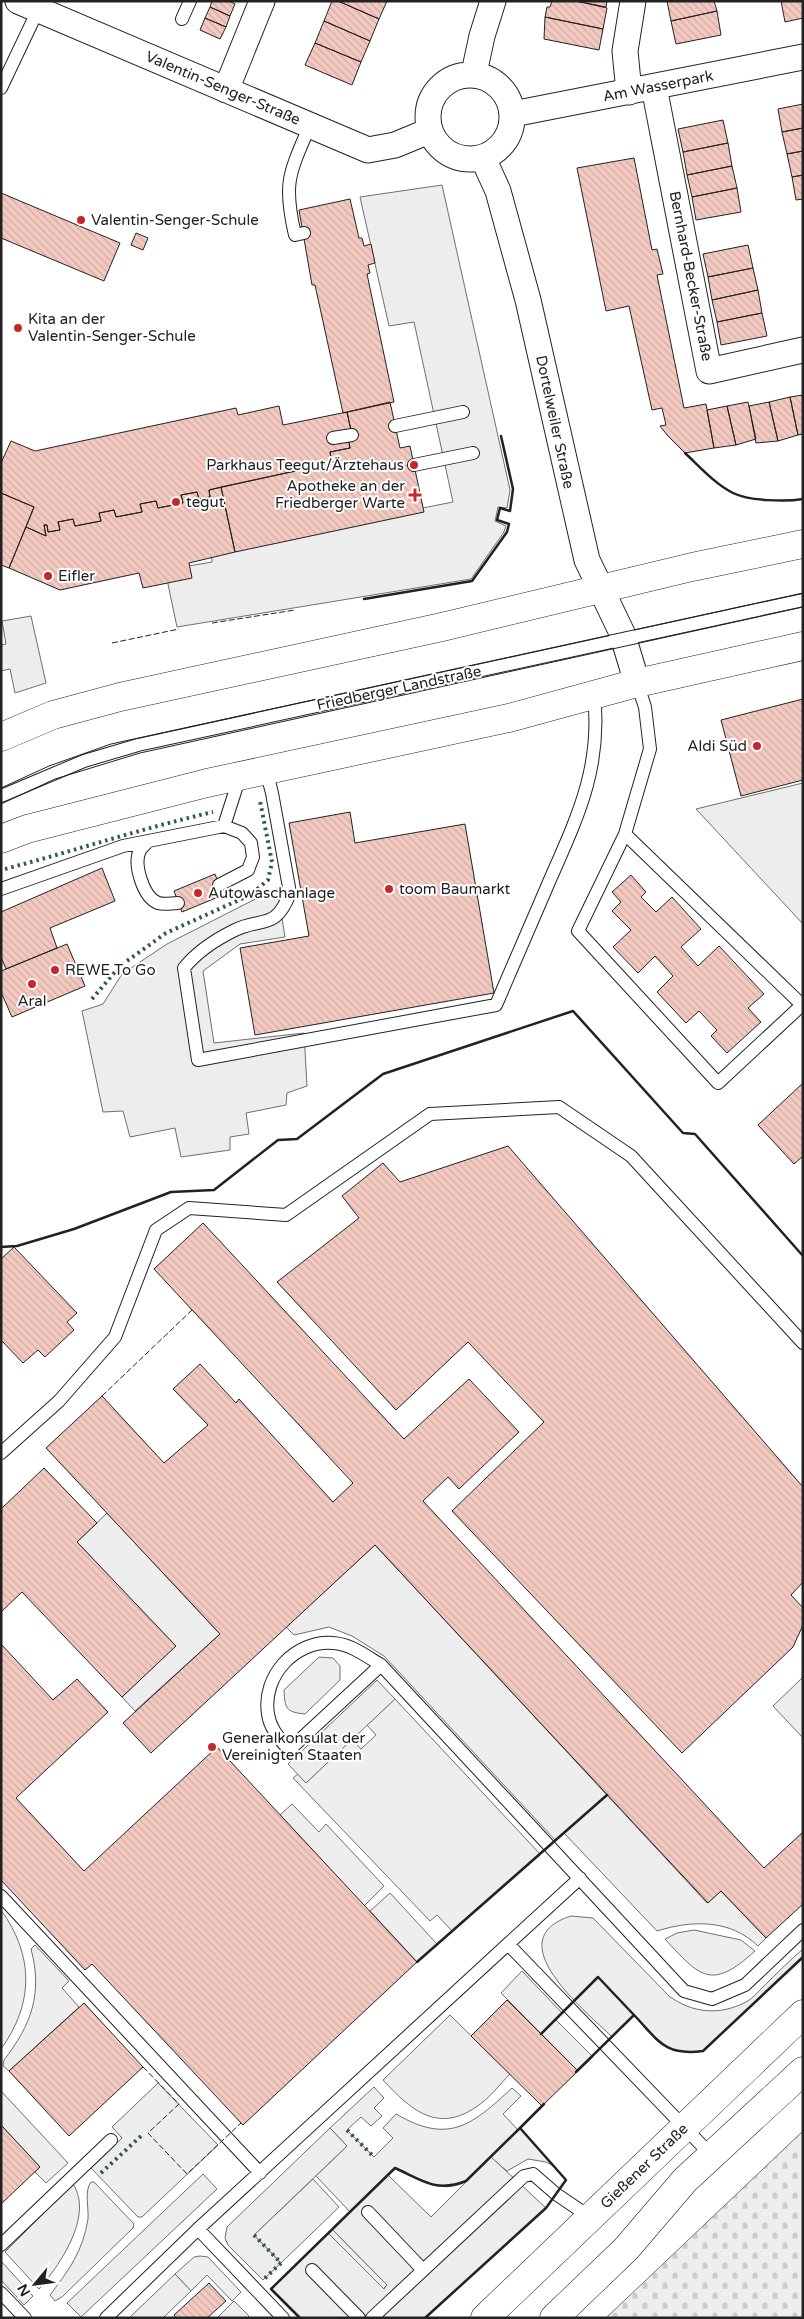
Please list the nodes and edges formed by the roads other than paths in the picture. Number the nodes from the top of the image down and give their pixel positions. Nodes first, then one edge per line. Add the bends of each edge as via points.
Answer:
1 (190, 1) edge
2 (262, 1) edge
3 (493, 1) edge
4 (634, 1) edge
5 (28, 5) edge
6 (182, 19) dead end
7 (803, 58) edge
8 (474, 74) junction
9 (654, 87) junction
10 (1, 88) edge
11 (226, 90) junction
12 (629, 92) junction
13 (513, 114) junction
14 (310, 125) junction
15 (430, 131) junction
16 (483, 158) junction
17 (304, 234) dead end
18 (803, 350) edge
19 (463, 412) dead end
20 (395, 426) dead end
21 (352, 435) dead end
22 (333, 438) dead end
23 (473, 453) dead end
24 (414, 465) dead end
25 (803, 544) edge
26 (601, 589) junction
27 (803, 600) edge
28 (625, 639) junction
29 (803, 646) edge
30 (637, 683) junction
31 (594, 696) junction
32 (1, 737) edge
33 (253, 773) junction
34 (1, 796) edge
35 (224, 826) junction
36 (624, 834) junction
37 (1, 839) edge
38 (148, 841) junction
39 (219, 885) dead end
40 (1, 889) edge
41 (178, 903) dead end
42 (803, 1343) edge
43 (1, 1453) edge
44 (381, 1665) junction
45 (580, 1878) junction
46 (1, 1896) edge
47 (803, 1930) edge
48 (508, 1944) junction
49 (803, 2014) edge
50 (803, 2071) edge
51 (684, 2127) junction
52 (111, 2140) dead end
53 (712, 2156) junction
54 (260, 2173) junction
55 (368, 2212) dead end
56 (590, 2217) junction
57 (198, 2229) junction
58 (1, 2245) edge
59 (312, 2270) dead end
60 (424, 2270) junction
61 (1, 2293) edge
62 (25, 2318) edge
63 (106, 2318) edge
64 (283, 2318) edge
65 (358, 2318) edge
66 (372, 2318) edge
67 (485, 2318) edge
68 (554, 2318) edge

1 - 6 lane
2 - 11 street
3 - 8 street
4 - 12 street via 625,51
5 - 10 lane
5 - 11 street, Valentin-Senger-Straße
7 - 9 street, Am Wasserpark
8 - 13 street via 496,82 507,97
8 - 15 street via 453,77 435,91 428,108
9 - 12 street, Am Wasserpark
9 - 18 street, Bernhard-Becker-Straße via 710,371
11 - 14 street, Valentin-Senger-Straße
12 - 13 street, Am Wasserpark
13 - 16 street via 513,122 502,146
14 - 15 street, Valentin-Senger-Straße via 368,150 395,145
14 - 17 lane via 288,182 295,236
15 - 16 street via 439,146 463,160
16 - 26 street, Dortelweiler Straße via 498,191 528,300 585,552
19 - 20 lane
21 - 22 lane
23 - 24 lane
25 - 26 main road
26 - 28 street, Dortelweiler Straße
26 - 32 main road via 120,697 53,715
27 - 28 lane, Friedberger Landstraße
28 - 30 street, Dortelweiler Straße
28 - 34 lane, Friedberger Landstraße via 138,745 60,770
29 - 30 main road
30 - 31 main road
30 - 36 lane via 650,749
31 - 33 main road via 509,718
31 - 33 lane via 597,718 593,767 582,805 496,1005 198,1060 184,968 193,956 234,930 271,921 285,906 290,893 272,793
33 - 35 lane
33 - 37 main road
35 - 38 lane
35 - 39 lane via 247,838 253,857 248,870
36 - 36 lane via 578,931 718,1083 802,1005
38 - 40 lane via 123,846
38 - 41 lane via 140,850 138,865 142,883 150,897 159,903
42 - 43 lane via 631,1156 559,1107 430,1114 286,1215 190,1208 156,1230 115,1337 59,1400
44 - 44 lane via 289,1750 272,1729 267,1701 272,1682 277,1670 299,1650 313,1644 334,1642 354,1648
44 - 45 lane
45 - 47 lane via 684,1991 712,2000 745,1985
45 - 48 lane
46 - 54 lane
48 - 51 lane
48 - 54 lane
49 - 51 main road, Gießener Straße
50 - 53 main road
51 - 53 lane
51 - 56 main road, Gießener Straße
52 - 58 lane
53 - 68 main road via 685,2180 626,2249
54 - 57 lane
55 - 60 lane
56 - 60 lane via 533,2174 524,2176
56 - 67 main road, Gießener Straße
57 - 63 lane
57 - 64 lane
59 - 65 lane
60 - 66 lane
61 - 62 lane

